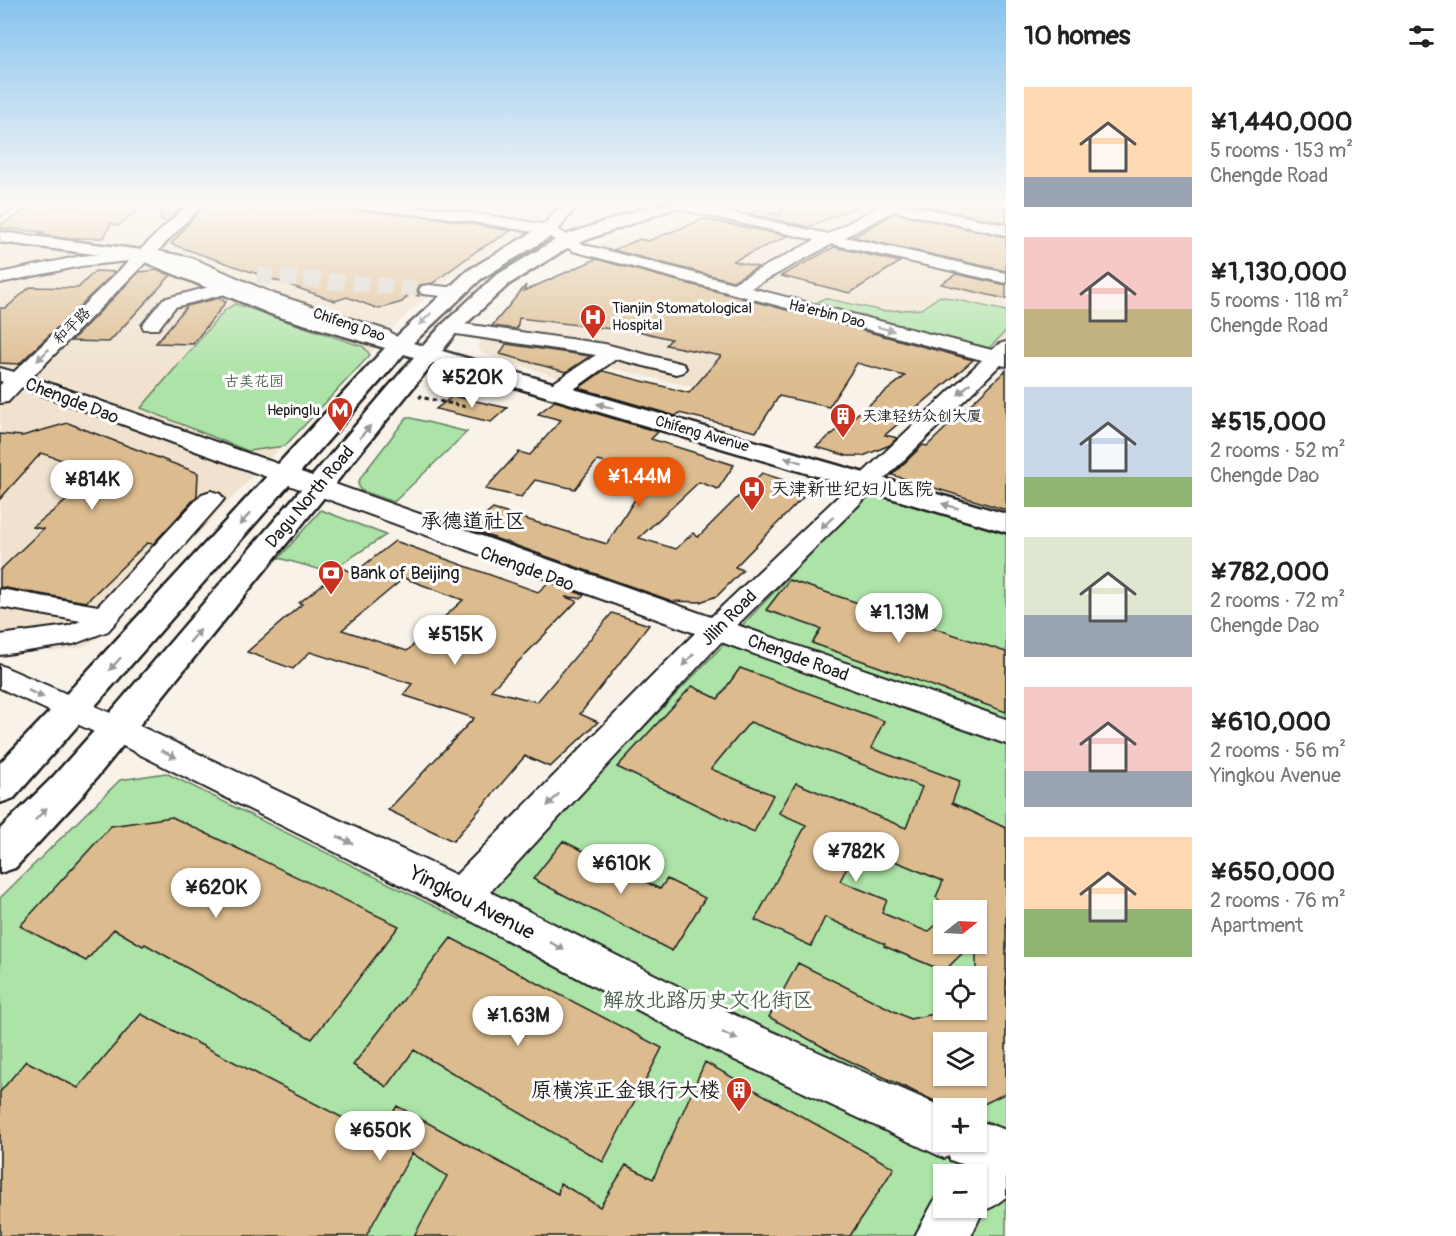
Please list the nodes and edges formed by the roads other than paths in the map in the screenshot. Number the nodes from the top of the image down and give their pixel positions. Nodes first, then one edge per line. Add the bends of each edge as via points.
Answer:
1 (98, 263) edge
2 (136, 263) edge
3 (167, 263) edge
4 (186, 263) edge
5 (495, 263) edge
6 (530, 263) edge
7 (633, 263) edge
8 (786, 263) edge
9 (935, 263) edge
10 (202, 270) junction
11 (257, 275) tunnel mouth
12 (1006, 278) edge
13 (0, 279) edge
14 (223, 289) junction
15 (428, 290) tunnel mouth
16 (734, 290) junction
17 (452, 292) junction
18 (151, 325) dead end
19 (450, 328) junction
20 (398, 346) junction
21 (613, 352) junction
22 (429, 354) junction
23 (1003, 356) edge
24 (676, 368) dead end
25 (9, 377) edge
26 (555, 392) junction
27 (0, 397) edge
28 (282, 478) junction
29 (869, 482) junction
30 (316, 490) junction
31 (211, 499) dead end
32 (1006, 523) edge
33 (0, 598) edge
34 (106, 616) junction
35 (713, 632) junction
36 (0, 645) edge
37 (0, 675) edge
38 (73, 710) junction
39 (117, 729) junction
40 (1006, 732) edge
41 (1006, 741) edge
42 (0, 788) edge
43 (0, 856) edge
44 (461, 896) junction
45 (933, 1128) edge
46 (987, 1148) edge
47 (1006, 1155) edge
48 (1006, 1165) edge
49 (987, 1180) edge
50 (952, 1218) edge
51 (942, 1236) edge

1 - 13 street
2 -> 25 street, 和平路
3 - 14 main road, Chifeng Dao
4 - 10 street, Chifeng Dao
5 - 17 main road, Dagu North Road
6 - 19 main road, Dagu North Road via 502,280
7 - 16 street, Ha'erbin Dao
8 - 16 street
9 - 12 street
10 - 11 street
10 - 20 street, Chifeng Dao via 257,294 374,332
14 - 18 street via 169,303
14 - 20 main road, Chifeng Dao via 280,311
15 - 17 street
16 -> 23 street, Ha'erbin Dao
17 -> 20 main road, Dagu North Road
19 - 21 street
19 - 22 main road, Dagu North Road
20 - 22 main road, Chifeng Avenue
20 - 28 main road, Dagu North Road
21 - 24 street
21 - 26 street
22 - 26 main road, Chifeng Avenue
30 -> 22 main road, Dagu North Road
23 -> 29 street, Jilin Road
25 - 27 street, 和平路
25 - 28 street, Chengde Dao
29 -> 26 main road, Chifeng Avenue
28 - 30 street
28 -> 38 main road, Dagu North Road
32 -> 29 main road, Chifeng Avenue
29 -> 35 street, Jilin Road
30 - 35 street, Chengde Dao
39 -> 30 main road, Dagu North Road
31 - 34 street
33 - 34 street
34 - 36 street via 97,625 74,635
35 - 40 street, Chengde Road
35 - 41 street, Chengde Dao
35 -> 44 street, Jilin Road
37 -> 38 street, Yingkou Avenue
38 - 39 street, Yingkou Avenue
38 - 42 main road, Dagu North Road
43 -> 39 main road, Dagu North Road
39 -> 44 street, Yingkou Avenue
44 -> 45 street, Yingkou Avenue via 723,1032
46 - 47 street
48 - 49 street
50 - 51 street

